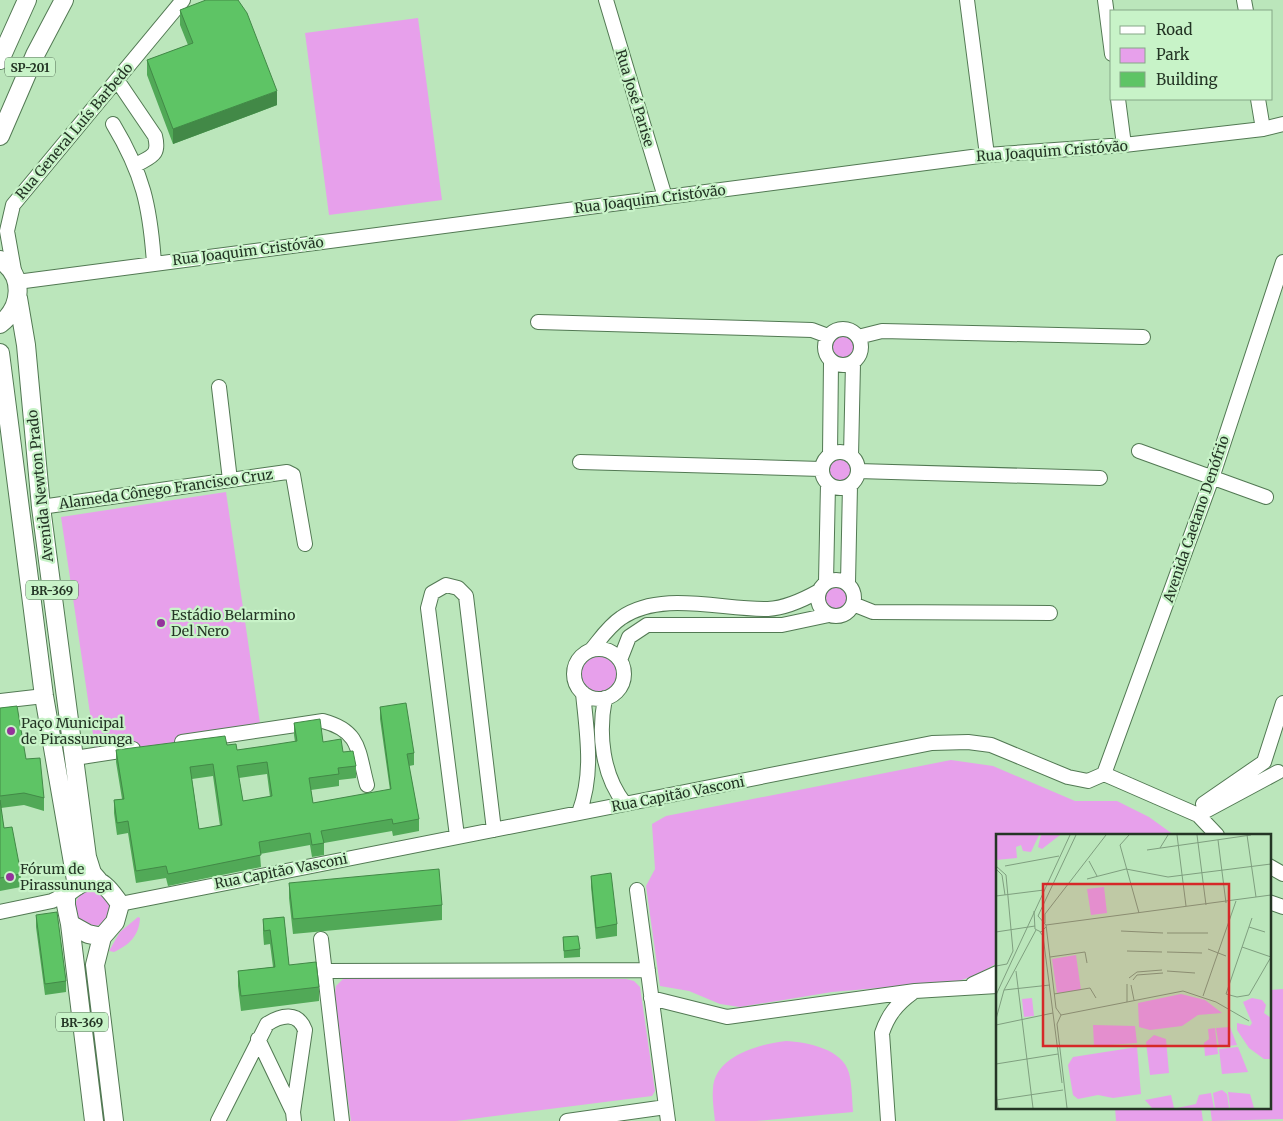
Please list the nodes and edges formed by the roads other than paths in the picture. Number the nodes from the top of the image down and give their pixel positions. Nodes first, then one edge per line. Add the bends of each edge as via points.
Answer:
1 (27, 0) edge
2 (64, 0) edge
3 (183, 0) edge
4 (606, 0) edge
5 (967, 0) edge
6 (1105, 0) edge
7 (1110, 39) edge
8 (4, 41) edge
9 (0, 60) edge
10 (117, 80) junction
11 (1118, 100) edge
12 (1258, 100) edge
13 (113, 124) dead end
14 (1283, 124) edge
15 (1263, 129) junction
16 (0, 136) edge
17 (1124, 145) junction
18 (987, 155) junction
19 (136, 165) junction
20 (665, 197) junction
21 (0, 260) edge
22 (1283, 262) edge
23 (154, 263) junction
24 (17, 286) junction
25 (538, 322) dead end
26 (0, 324) edge
27 (828, 336) junction
28 (858, 337) junction
29 (1143, 337) dead end
30 (0, 352) edge
31 (831, 362) junction
32 (853, 363) junction
33 (219, 387) dead end
34 (1139, 451) dead end
35 (830, 454) junction
36 (852, 456) junction
37 (580, 462) dead end
38 (821, 469) junction
39 (858, 471) junction
40 (1100, 478) dead end
41 (1212, 478) junction
42 (230, 480) junction
43 (828, 484) junction
44 (850, 485) junction
45 (1266, 497) dead end
46 (41, 506) junction
47 (305, 544) dead end
48 (848, 583) junction
49 (822, 587) junction
50 (853, 604) junction
51 (1050, 613) dead end
52 (830, 615) junction
53 (592, 649) junction
54 (620, 660) junction
55 (583, 694) junction
56 (44, 696) junction
57 (606, 698) junction
58 (0, 701) edge
59 (1283, 703) edge
60 (602, 724) junction
61 (586, 726) junction
62 (164, 744) edge
63 (144, 747) edge
64 (75, 758) junction
65 (1264, 762) junction
66 (590, 767) junction
67 (606, 767) junction
68 (1280, 772) edge
69 (1104, 774) junction
70 (367, 785) dead end
71 (625, 804) junction
72 (579, 813) junction
73 (1194, 813) junction
74 (494, 830) junction
75 (1216, 834) edge
76 (458, 836) junction
77 (1270, 867) edge
78 (1283, 874) edge
79 (98, 880) junction
80 (72, 890) junction
81 (637, 890) dead end
82 (1270, 902) edge
83 (120, 904) junction
84 (1283, 908) edge
85 (0, 912) edge
86 (70, 924) junction
87 (102, 936) junction
88 (321, 939) dead end
89 (648, 970) junction
90 (325, 971) junction
91 (996, 973) edge
92 (996, 986) edge
93 (961, 989) junction
94 (915, 991) junction
95 (651, 998) junction
96 (258, 1040) junction
97 (667, 1114) edge
98 (294, 1117) edge
99 (94, 1121) edge
100 (114, 1121) edge
101 (218, 1121) edge
102 (342, 1121) edge
103 (567, 1121) edge
104 (888, 1121) edge

1 - 8 main road, SP-201
2 - 16 main road, SP-201
3 - 10 street, Rua General Luís Barbedo
4 - 20 street, Rua José Parise
5 - 18 street
6 - 7 street
8 - 9 main road, SP-201
10 - 19 street via 155,136 158,146 155,153
10 - 24 street, Rua General Luís Barbedo via 13,205 7,232
11 - 17 street
12 - 15 street
13 - 19 street
14 - 15 street, Rua Joaquim Cristóvão
15 - 17 street, Rua Joaquim Cristóvão
17 - 18 street, Rua Joaquim Cristóvão
18 - 20 street, Rua Joaquim Cristóvão
19 - 23 street via 150,213
20 - 23 street, Rua Joaquim Cristóvão
21 - 24 main road via 10,268
22 - 41 street, Avenida Caetano Denófrio
23 - 24 street, Rua Joaquim Cristóvão
24 - 26 main road via 14,309
24 - 46 main road, Avenida Newton Prado / BR-369 via 26,345
25 - 27 street via 812,330
27 - 28 street via 844,329
27 - 31 street via 824,346
28 - 29 street via 882,331
28 - 32 street via 860,354
30 - 56 main road, Avenida Newton Prado / BR-369
31 - 32 street via 842,366
31 - 35 street
32 - 36 street
33 - 42 street
34 - 41 street
35 - 36 street via 841,451
35 - 38 street
36 - 39 street
37 - 38 street
38 - 43 street
39 - 40 street
39 - 44 street
41 - 45 street
41 - 69 street, Avenida Caetano Denófrio
42 - 46 street, Alameda Cônego Francisco Cruz
42 - 47 street, Alameda Cônego Francisco Cruz via 291,473
43 - 44 street via 839,488
43 - 49 street
44 - 48 street
46 - 64 main road, Avenida Newton Prado / BR-369
48 - 49 street via 837,579
48 - 50 street via 854,593
49 - 52 street via 818,597 820,608
49 - 53 street via 797,602 769,609 669,603 650,605 620,618
50 - 51 street via 873,612
50 - 52 street via 841,616
52 - 54 street via 782,625 647,625 629,637
53 - 54 street via 608,650
53 - 55 street via 585,652 575,665 574,680
54 - 57 street via 623,683
55 - 57 street
55 - 61 street
56 - 58 street
56 - 80 main road, Avenida Newton Prado / BR-369 via 74,877
57 - 60 street
59 - 65 street
60 - 61 street
60 - 67 street
61 - 66 street
62 - 70 street via 323,721 339,726 354,737
63 - 64 street
64 - 79 main road, Avenida Newton Prado / BR-369 via 88,857 92,873
65 - 68 street
65 - 73 street
66 - 67 street
66 - 72 street
67 - 71 street via 613,787
68 - 73 street
69 - 71 street, Rua Capitão Vasconi via 1088,781 1068,777 991,745 932,743
69 - 73 street
71 - 72 street, Rua Capitão Vasconi
72 - 74 street, Rua Capitão Vasconi
73 - 75 street
74 - 76 street, Rua Capitão Vasconi
74 - 76 street via 466,596 458,588 446,585 432,593 428,608
76 - 83 street, Rua Capitão Vasconi
77 - 78 street
79 - 80 main road via 87,880
79 - 83 main road, BR-369 via 110,887
80 - 85 street via 52,901
80 - 86 main road, BR-369 via 66,905
81 - 89 street
82 - 84 street
83 - 87 main road, BR-369 via 115,922
86 - 87 main road via 88,934
86 - 99 main road, BR-369
87 - 100 main road, BR-369 via 95,965
88 - 90 street
89 - 90 street
89 - 95 street
90 - 102 street
91 - 93 street
92 - 93 street
93 - 94 street
94 - 95 street via 727,1016
94 - 104 street via 898,1003 882,1033
95 - 97 street
96 - 98 street
96 - 98 street via 267,1024 281,1016 297,1018 305,1030
96 - 101 street
97 - 103 street

